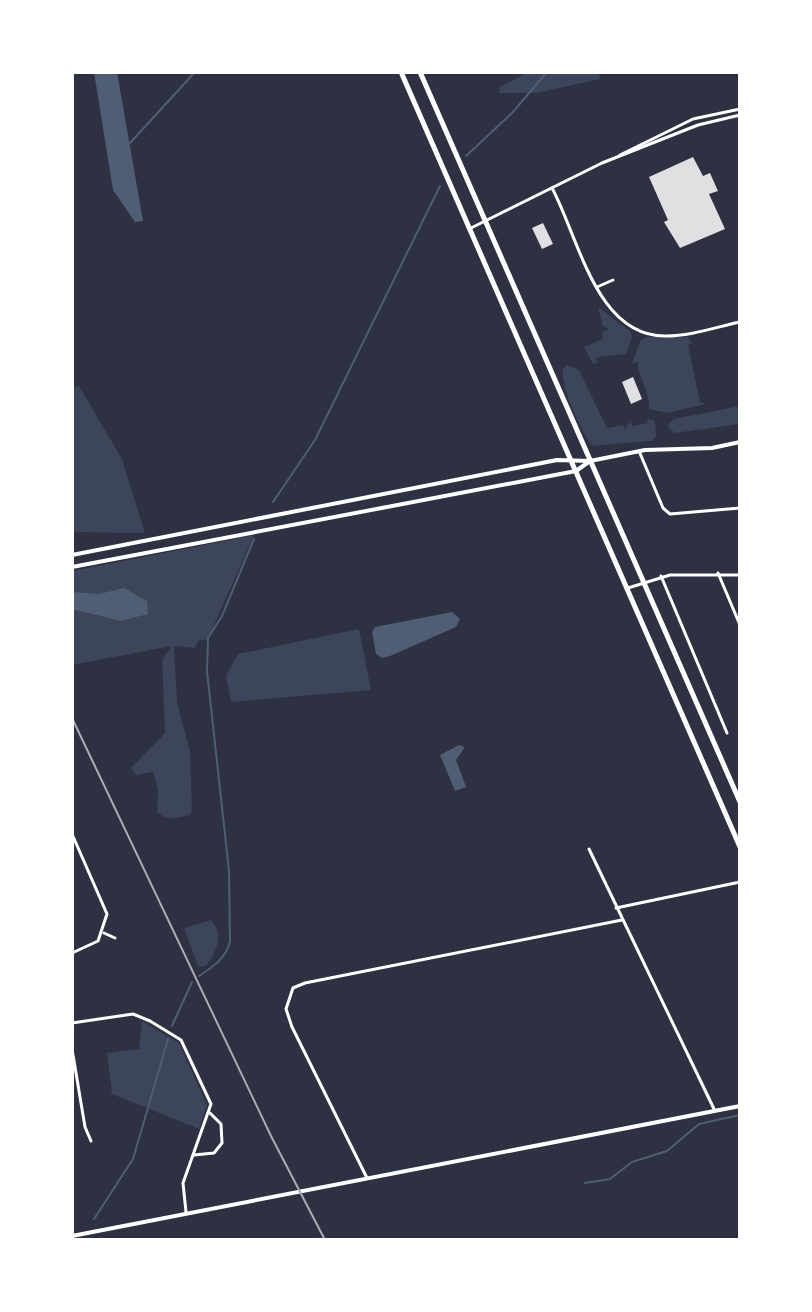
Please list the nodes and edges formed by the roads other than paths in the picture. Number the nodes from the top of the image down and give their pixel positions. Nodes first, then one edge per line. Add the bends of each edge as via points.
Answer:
1 (402, 72) edge
2 (420, 72) edge
3 (740, 109) edge
4 (740, 115) edge
5 (616, 157) junction
6 (552, 188) junction
7 (487, 221) junction
8 (469, 229) junction
9 (613, 280) dead end
10 (597, 287) junction
11 (740, 322) edge
12 (740, 442) edge
13 (639, 451) junction
14 (570, 458) junction
15 (590, 461) junction
16 (576, 471) junction
17 (740, 508) edge
18 (72, 555) edge
19 (72, 567) edge
20 (718, 573) junction
21 (740, 575) edge
22 (661, 576) junction
23 (643, 582) junction
24 (628, 588) junction
25 (740, 625) edge
26 (727, 733) dead end
27 (740, 802) edge
28 (72, 834) edge
29 (740, 847) edge
30 (589, 849) dead end
31 (740, 882) edge
32 (616, 908) junction
33 (622, 920) junction
34 (104, 933) junction
35 (115, 938) dead end
36 (72, 953) edge
37 (72, 1023) edge
38 (72, 1049) edge
39 (740, 1106) edge
40 (715, 1111) junction
41 (210, 1113) junction
42 (91, 1141) dead end
43 (194, 1155) junction
44 (367, 1178) junction
45 (186, 1212) junction
46 (72, 1236) edge

1 - 8 main road
2 - 7 main road
3 - 5 street via 693,119
4 - 5 street via 698,125
5 - 6 street
6 - 7 street
6 - 10 street
7 - 8 street
7 - 15 main road
8 - 14 main road
9 - 10 street
10 - 11 street via 619,319 655,336
12 - 13 main road
13 - 15 main road
13 - 17 street via 670,514
14 - 15 main road
14 - 16 main road
14 - 18 main road
15 - 16 main road
15 - 23 main road
16 - 19 main road
16 - 24 main road
20 - 21 street
20 - 22 street
20 - 25 street
22 - 23 street
22 - 26 street
23 - 24 street
23 - 27 main road
24 - 29 main road
28 - 34 street via 107,909
30 - 32 street
31 - 32 street
32 - 33 street
33 - 40 street
33 - 44 street via 293,988 286,1009 292,1027
34 - 35 street
34 - 36 street via 91,947
37 - 41 street via 133,1014 178,1037 210,1101
38 - 42 street
39 - 40 main road
40 - 44 main road
41 - 43 street
41 - 43 street via 221,1124 222,1143 214,1153
43 - 45 street via 183,1187
44 - 45 main road
45 - 46 main road

